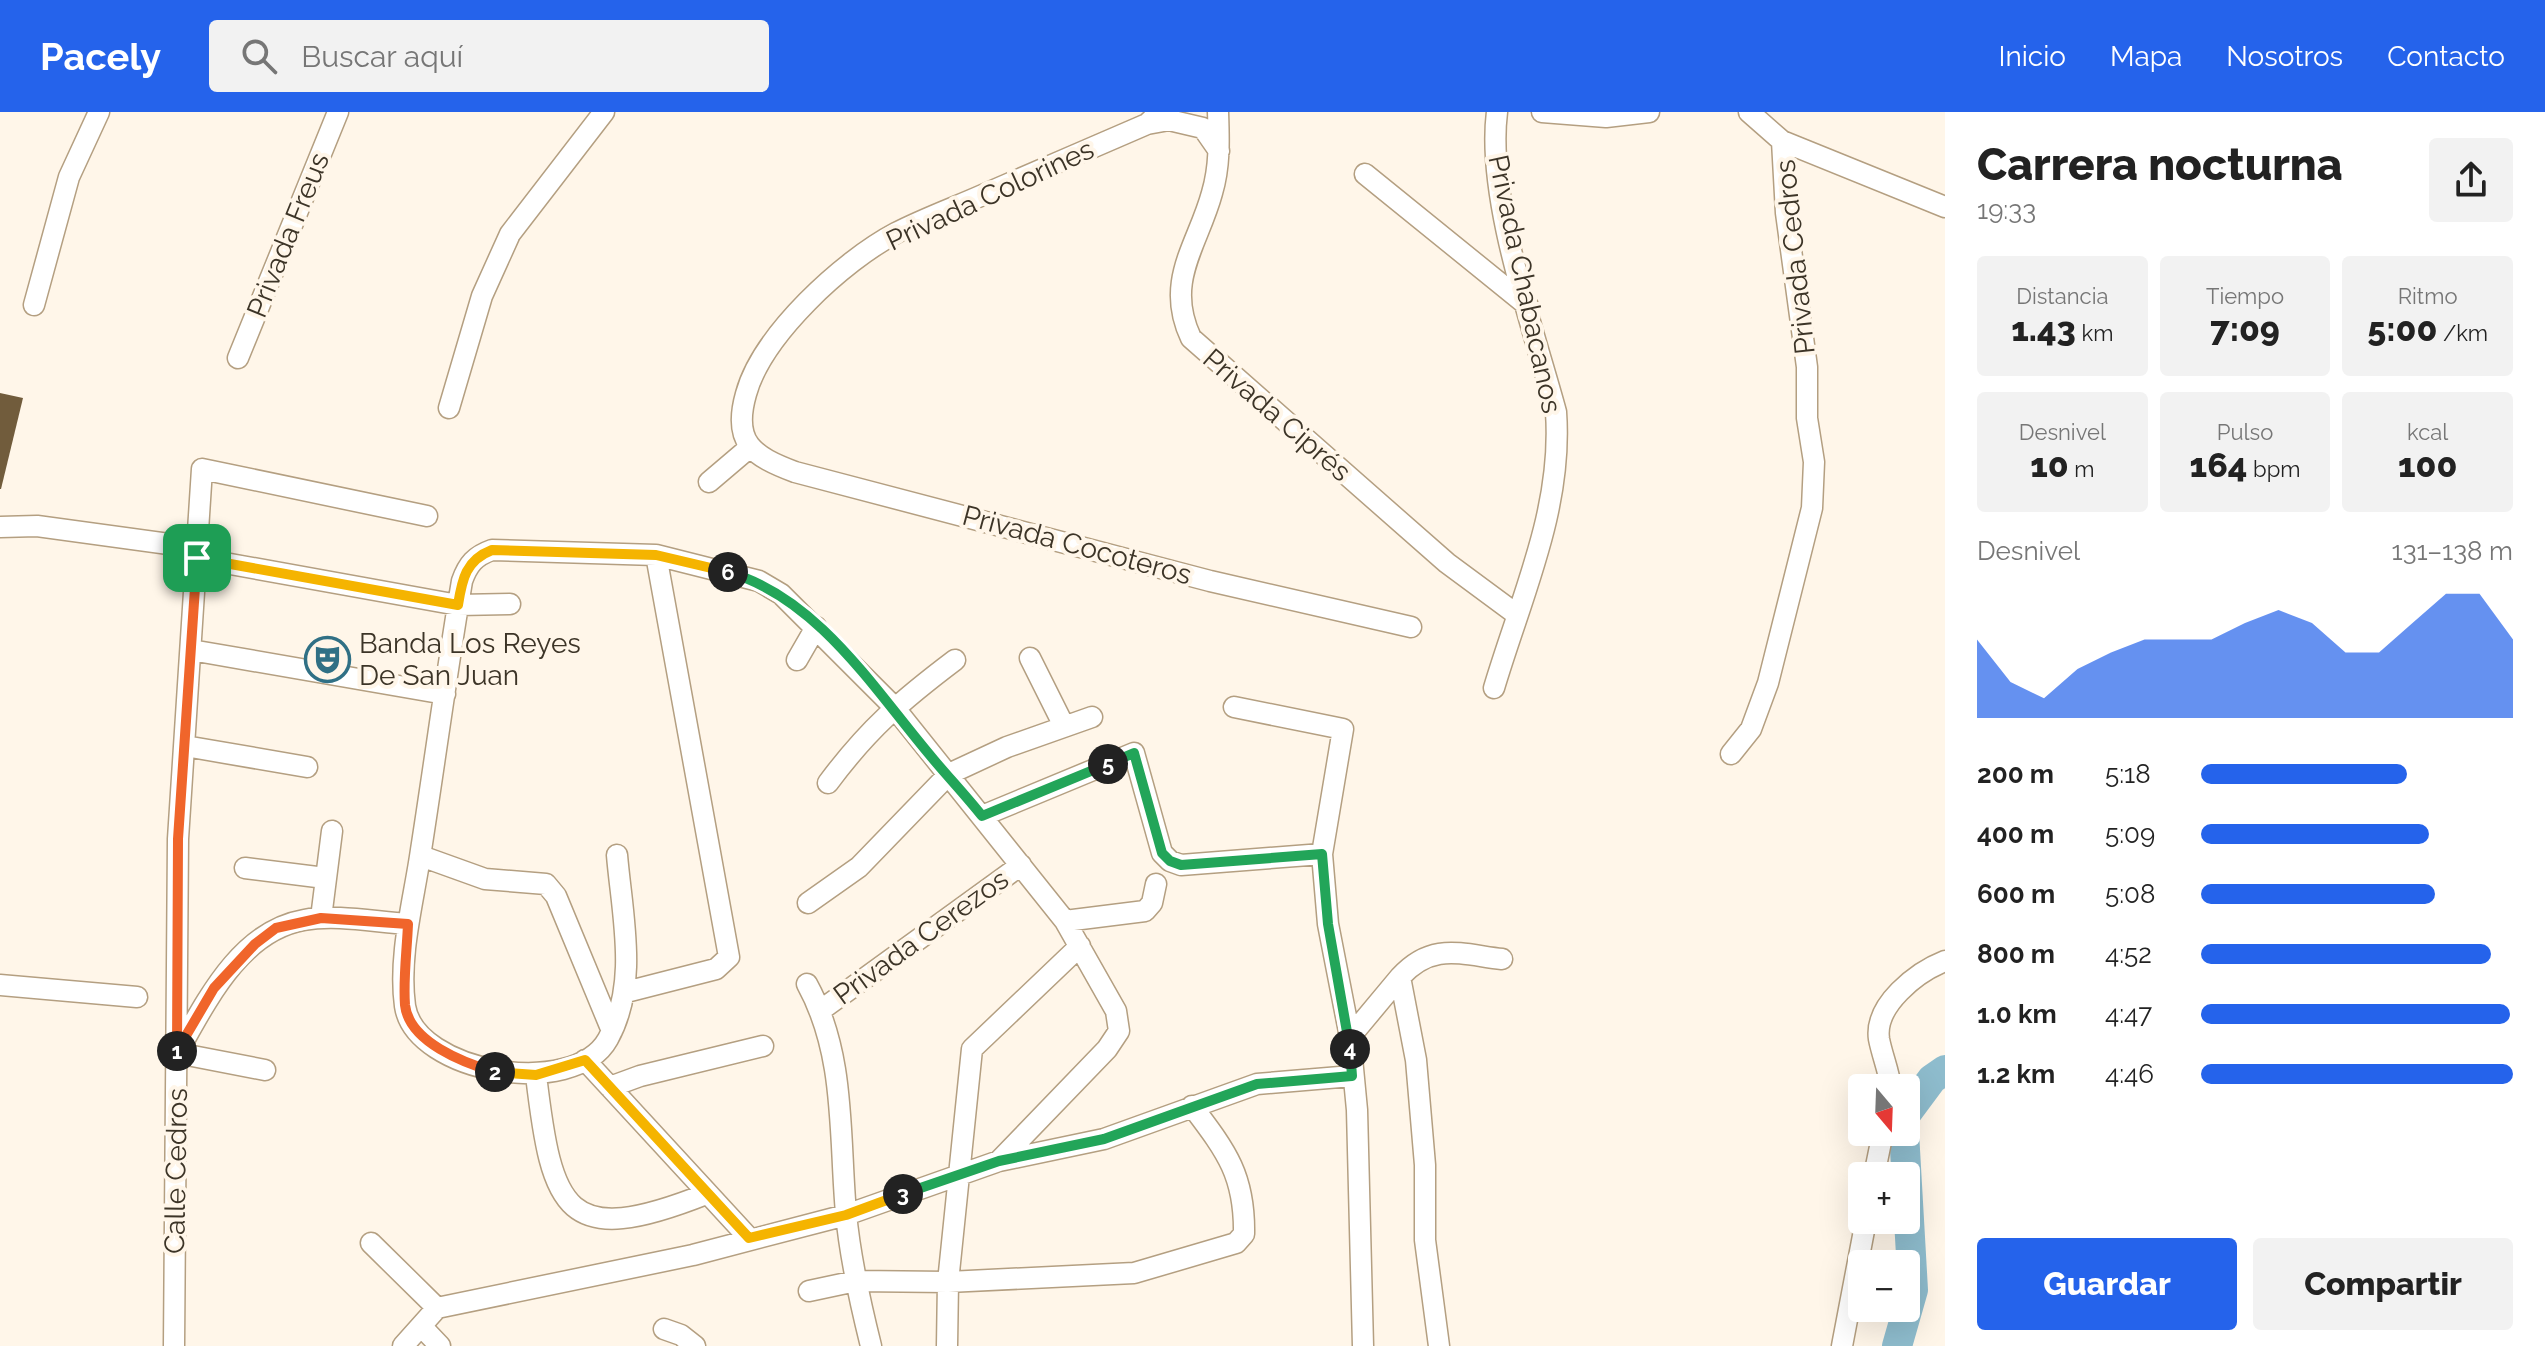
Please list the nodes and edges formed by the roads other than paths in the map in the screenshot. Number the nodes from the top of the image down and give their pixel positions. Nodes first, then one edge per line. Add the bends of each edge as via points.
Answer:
1 (99, 112) edge
2 (338, 112) edge
3 (604, 112) edge
4 (1218, 112) edge
5 (1497, 112) edge
6 (1542, 112) edge
7 (1649, 112) edge
8 (1749, 112) edge
9 (1153, 118) edge
10 (1782, 141) junction
11 (1219, 151) junction
12 (1365, 174) dead end
13 (1945, 207) edge
14 (34, 305) dead end
15 (1528, 306) junction
16 (238, 358) dead end
17 (449, 408) dead end
18 (749, 448) junction
19 (709, 482) dead end
20 (427, 516) dead end
21 (0, 527) edge
22 (198, 553) junction
23 (656, 555) junction
24 (510, 604) dead end
25 (458, 605) junction
26 (1516, 614) junction
27 (816, 627) junction
28 (1411, 627) dead end
29 (191, 650) junction
30 (1030, 658) dead end
31 (797, 660) dead end
32 (955, 660) dead end
33 (1494, 688) dead end
34 (445, 694) junction
35 (893, 706) junction
36 (1234, 707) dead end
37 (1092, 717) dead end
38 (1064, 726) junction
39 (185, 746) junction
40 (1731, 754) dead end
41 (307, 767) dead end
42 (949, 774) junction
43 (828, 783) dead end
44 (982, 816) junction
45 (332, 831) dead end
46 (1322, 854) junction
47 (617, 855) dead end
48 (421, 856) junction
49 (1021, 865) junction
50 (245, 868) dead end
51 (325, 878) junction
52 (1156, 884) dead end
53 (808, 903) dead end
54 (321, 918) junction
55 (1065, 921) junction
56 (408, 924) junction
57 (1080, 946) junction
58 (1502, 959) dead end
59 (1945, 961) edge
60 (1400, 977) junction
61 (807, 984) dead end
62 (0, 985) edge
63 (626, 992) junction
64 (137, 997) dead end
65 (821, 1010) junction
66 (612, 1031) junction
67 (1350, 1037) junction
68 (763, 1046) dead end
69 (177, 1053) junction
70 (585, 1060) junction
71 (265, 1070) dead end
72 (1888, 1074) edge
73 (536, 1075) junction
74 (1352, 1076) junction
75 (610, 1087) junction
76 (1192, 1106) junction
77 (999, 1161) junction
78 (962, 1173) junction
79 (706, 1194) junction
80 (846, 1215) junction
81 (1863, 1234) edge
82 (749, 1238) junction
83 (371, 1243) dead end
84 (856, 1281) junction
85 (948, 1282) junction
86 (809, 1291) dead end
87 (437, 1308) junction
88 (421, 1326) junction
89 (664, 1329) dead end
90 (174, 1346) edge
91 (403, 1346) edge
92 (440, 1346) edge
93 (695, 1346) edge
94 (871, 1346) edge
95 (947, 1346) edge
96 (1363, 1346) edge
97 (1439, 1346) edge
98 (1842, 1346) edge

1 - 14 street via 69,177
2 - 16 street, Privada Freus
3 - 17 street via 510,234 482,296
4 - 11 street, Privada Ciprés
5 - 15 street, Privada Chabacanos via 1494,139 1502,205
6 - 7 street via 1606,117
8 - 10 street, Privada Cedros
9 - 11 street via 1203,128
9 - 18 street, Privada Colorines via 894,234 826,284 792,316 748,386 740,429
10 - 13 street
10 - 40 street, Privada Cedros via 1807,367 1812,508 1768,683 1751,729
11 - 26 street, Privada Ciprés via 1211,198 1183,272 1181,302 1191,338 1447,563
12 - 15 street
15 - 26 street, Privada Chabacanos via 1556,412 1558,441 1549,512
18 - 19 street
18 - 28 street, Privada Cocoteros via 795,472 1210,581
20 - 22 street, Calle Cedros via 202,469
21 - 22 street via 37,526
22 - 25 street
22 - 29 street, Calle Cedros
23 - 25 street via 492,550 468,566
23 - 27 street via 759,581
23 - 63 street via 729,951 728,962 716,969
24 - 25 street
25 - 34 street
26 - 33 street, Privada Chabacanos
27 - 31 street
27 - 35 street
29 - 34 street
29 - 39 street, Calle Cedros
30 - 38 street
32 - 35 street
34 - 48 street
35 - 42 street
35 - 43 street
36 - 46 street via 1343,729
37 - 38 street
38 - 42 street
39 - 41 street
39 - 69 street, Calle Cedros via 178,839
42 - 44 street
42 - 53 street via 859,867
44 - 46 street via 1134,753 1162,853 1170,861 1181,865
44 - 49 street
45 - 51 street
46 - 67 street via 1328,924
47 - 63 street
48 - 56 street
48 - 66 street via 485,879 546,884 556,896
49 - 55 street
49 - 65 street, Privada Cerezos
50 - 51 street
51 - 54 street
52 - 55 street via 1145,911
54 - 56 street
54 - 69 street via 276,928 255,944 214,988
55 - 57 street
56 - 73 street via 405,1008 419,1033 451,1055 492,1071
57 - 77 street via 1116,1011 1116,1037
57 - 78 street via 972,1049
58 - 60 street via 1432,954 1416,960
59 - 72 street via 1911,981 1880,1023
60 - 67 street
60 - 97 street via 1416,1060 1425,1240
61 - 65 street
62 - 64 street
63 - 66 street
65 - 80 street via 837,1068
66 - 70 street via 598,1053
67 - 74 street
68 - 75 street
69 - 71 street
69 - 90 street, Calle Cedros
70 - 73 street
70 - 75 street
73 - 79 street via 541,1120 561,1193 573,1209 606,1221
74 - 76 street via 1257,1084
74 - 96 street
75 - 79 street
76 - 77 street via 1104,1139
76 - 85 street via 1232,1160 1245,1211 1244,1234 1236,1243 1134,1273
77 - 78 street
78 - 80 street
78 - 85 street
79 - 82 street
80 - 82 street
80 - 84 street
81 - 98 street
82 - 87 street via 693,1255
83 - 87 street
84 - 85 street
84 - 86 street
84 - 94 street
85 - 95 street
87 - 88 street
88 - 91 street
88 - 92 street
89 - 93 street

